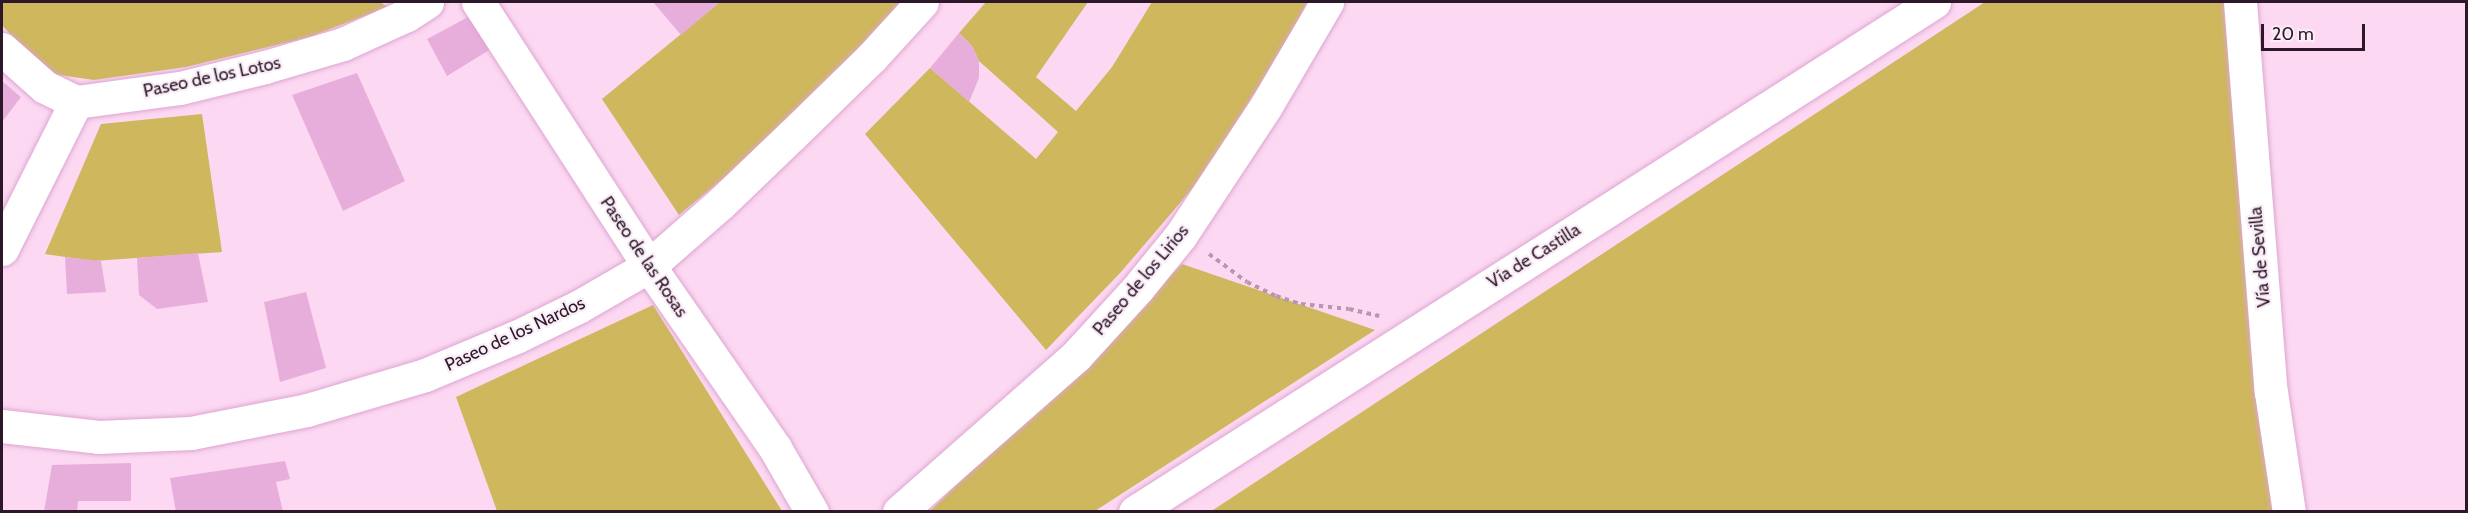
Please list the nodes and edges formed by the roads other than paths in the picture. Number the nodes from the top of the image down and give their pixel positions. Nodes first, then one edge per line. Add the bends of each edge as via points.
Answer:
1 (478, 2) edge
2 (922, 2) edge
3 (1327, 2) edge
4 (1934, 2) edge
5 (2240, 2) edge
6 (408, 6) edge
7 (2, 49) edge
8 (76, 102) junction
9 (2, 249) edge
10 (649, 266) junction
11 (2, 426) edge
12 (812, 512) edge
13 (899, 512) edge
14 (1135, 512) edge
15 (2289, 512) edge

1 - 10 street, Paseo de las Rosas
2 - 10 street, Paseo de los Nardos via 792,135
3 - 13 street, Paseo de los Lirios via 1266,105 1181,235 1138,288 1076,356
4 - 14 street, Vía de Castilla
5 - 15 street, Vía de Sevilla via 2271,392
6 - 8 street, Paseo de los Lotos via 343,44 265,67 180,87
7 - 8 street via 45,87
8 - 9 street
10 - 11 street, Paseo de los Nardos via 516,337 425,375 307,410 191,433 98,437
10 - 12 street, Paseo de las Rosas via 775,447

